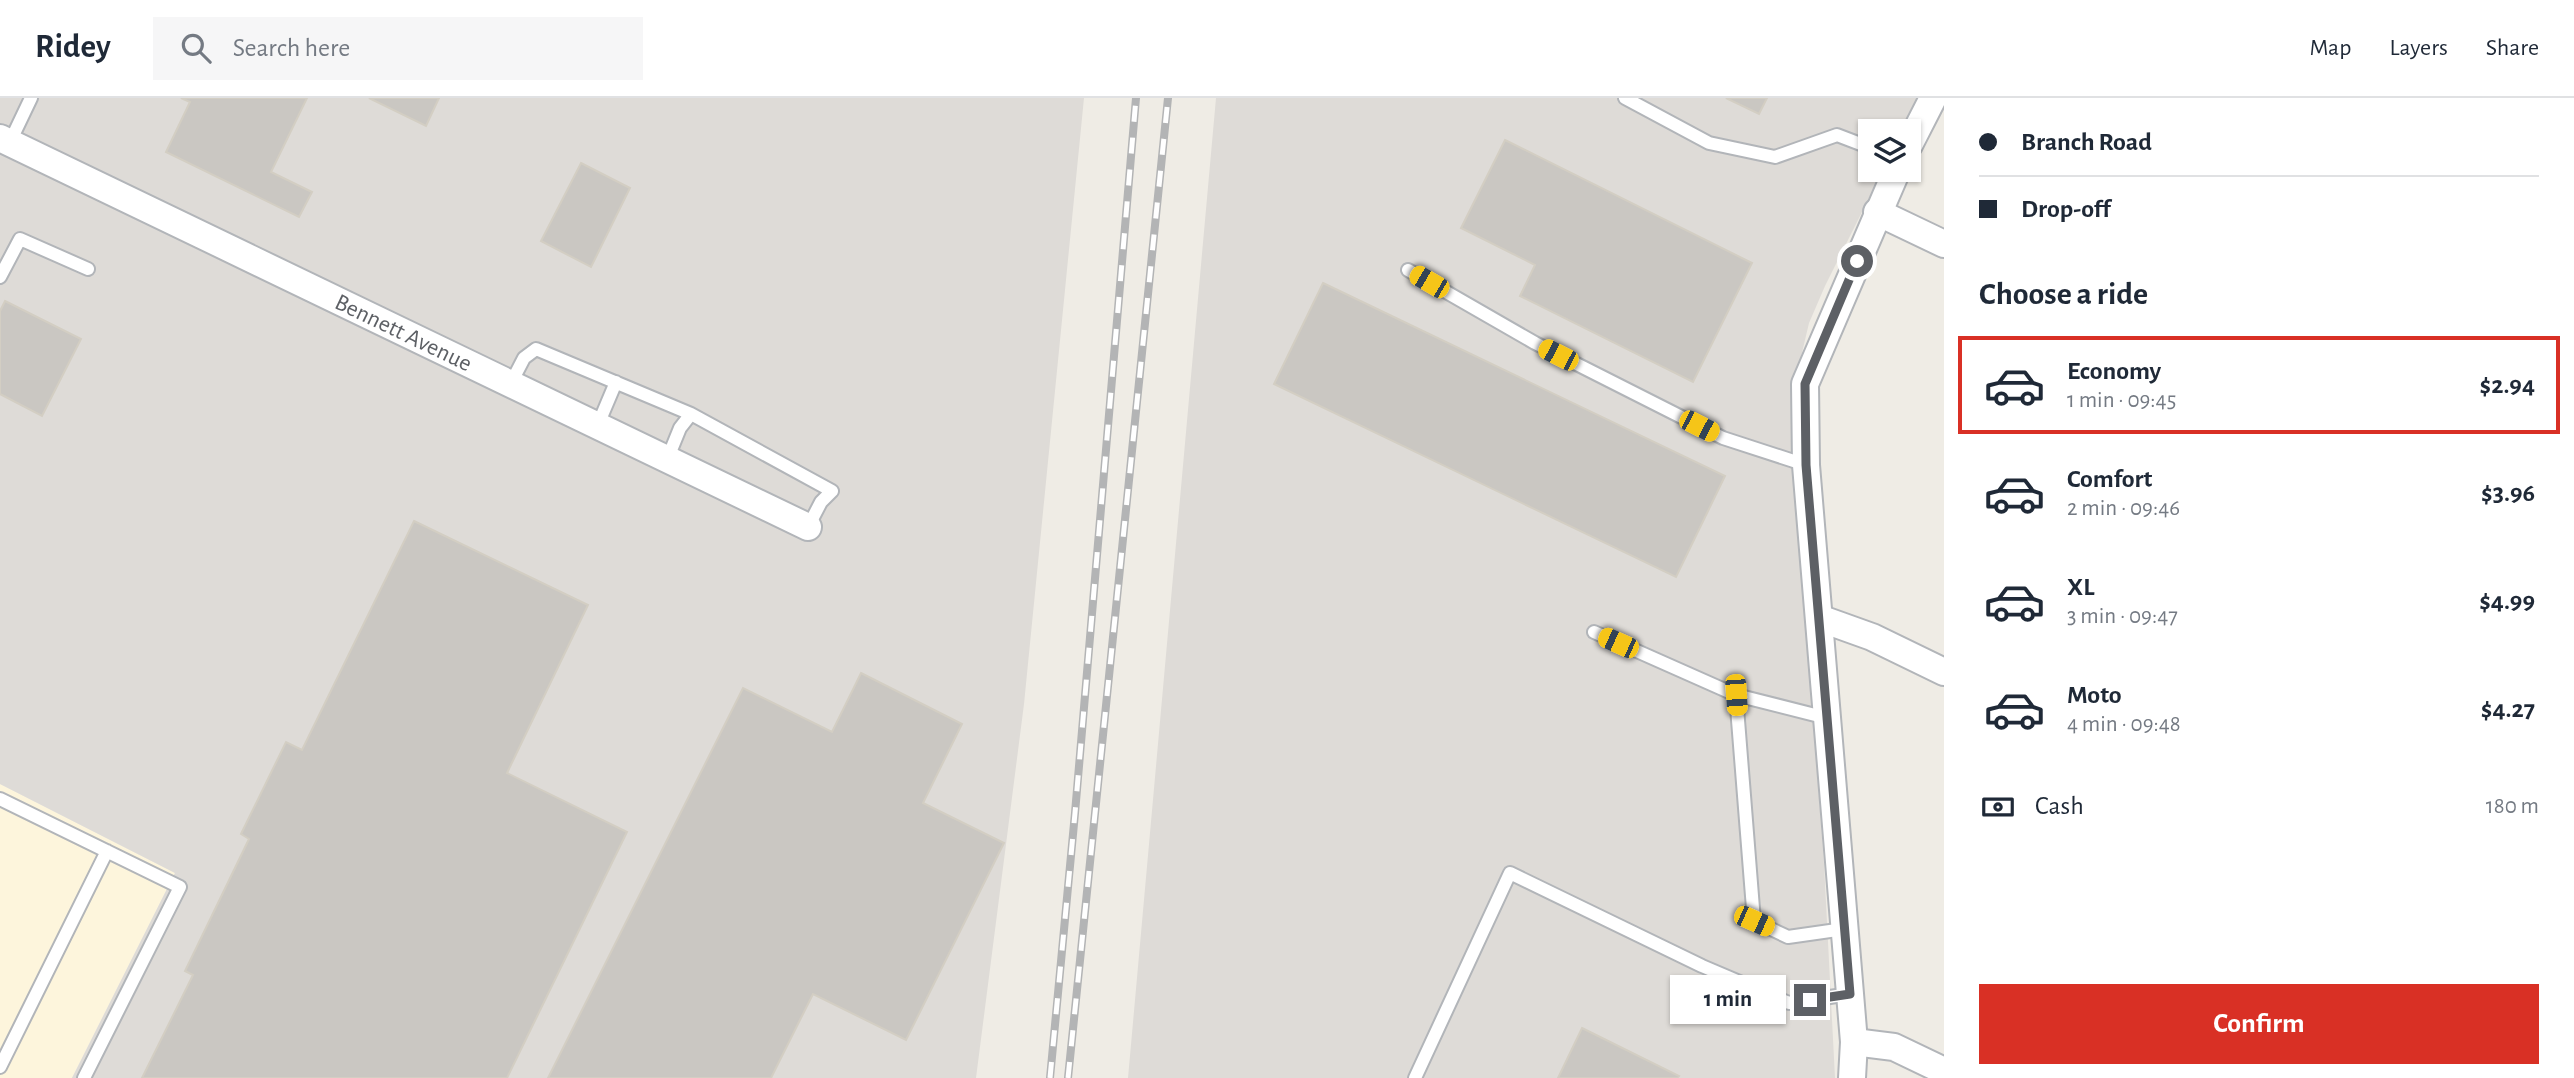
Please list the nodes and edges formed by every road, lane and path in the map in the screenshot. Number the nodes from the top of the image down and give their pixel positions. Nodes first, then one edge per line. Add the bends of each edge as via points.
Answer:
1 (31, 98) edge
2 (1625, 98) edge
3 (1933, 98) edge
4 (1921, 122) edge
5 (5, 140) edge
6 (1858, 143) edge
7 (1891, 182) edge
8 (1877, 212) junction
9 (1944, 244) edge
10 (88, 269) dead end
11 (1408, 270) dead end
12 (0, 277) edge
13 (616, 382) junction
14 (510, 385) junction
15 (691, 414) junction
16 (597, 426) junction
17 (667, 460) junction
18 (1806, 465) junction
19 (808, 527) joint
20 (1819, 618) junction
21 (1594, 632) dead end
22 (1944, 672) edge
23 (1736, 695) junction
24 (1828, 718) junction
25 (0, 799) edge
26 (107, 851) junction
27 (1844, 929) junction
28 (1850, 994) junction
29 (1854, 1042) junction
30 (0, 1067) edge
31 (1944, 1071) edge
32 (84, 1078) edge
33 (1415, 1078) edge
34 (1852, 1078) edge

1 - 5 lane
2 - 6 lane via 1709,143 1775,157 1837,135
3 - 4 street
5 - 14 street, Bennett Avenue
7 - 8 street
8 - 9 street
8 - 18 street via 1805,384
10 - 12 lane via 20,239
11 - 18 lane via 1535,343 1723,438
13 - 14 lane via 536,349 524,358
13 - 15 lane
13 - 16 lane
14 - 16 street, Bennett Avenue
15 - 17 lane
15 - 19 lane via 832,491
16 - 17 street, Bennett Avenue
17 - 19 street, Bennett Avenue
18 - 20 street
20 - 22 street via 1872,637
20 - 24 street
21 - 23 lane
23 - 24 lane
23 - 27 lane via 1754,921 1788,937
24 - 27 street
25 - 26 lane
26 - 30 lane
26 - 32 lane via 180,887
27 - 28 street
28 - 29 street
28 - 33 lane via 1789,1003 1510,873
29 - 31 street via 1894,1047
29 - 34 street

